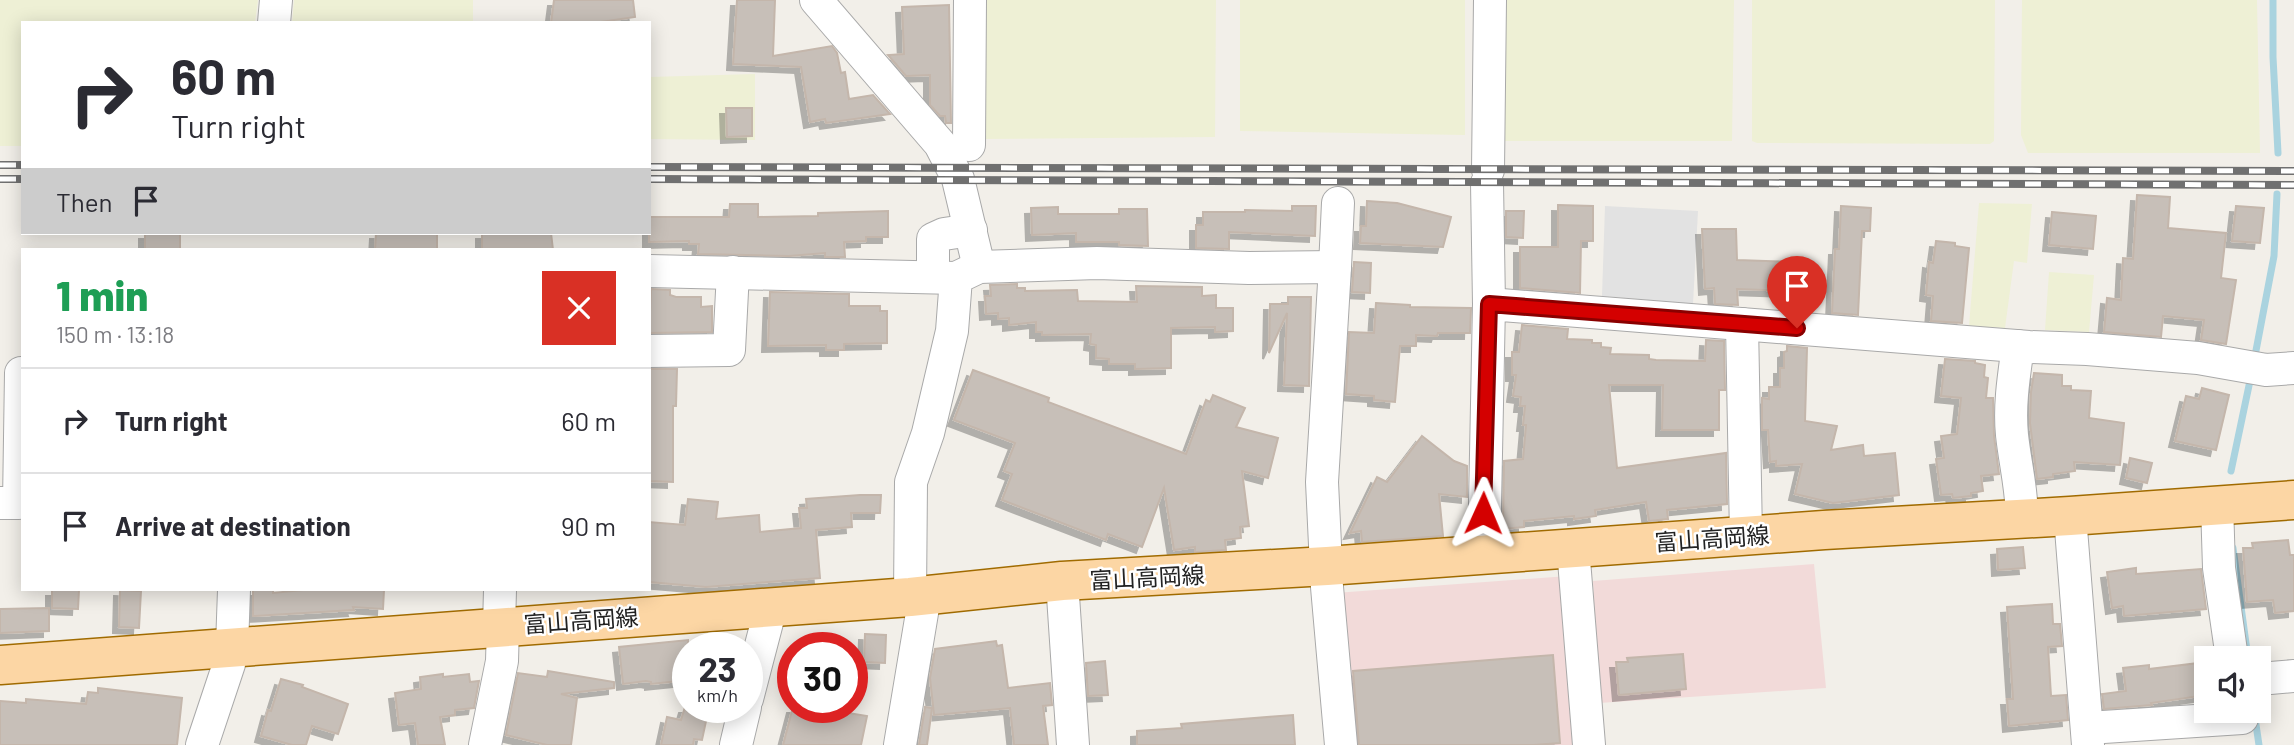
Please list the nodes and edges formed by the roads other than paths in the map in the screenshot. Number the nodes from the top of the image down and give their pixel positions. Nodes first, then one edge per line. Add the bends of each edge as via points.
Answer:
1 (276, 0) edge
2 (816, 0) edge
3 (970, 0) edge
4 (1490, 0) edge
5 (274, 21) edge
6 (969, 145) dead end
7 (1338, 203) dead end
8 (971, 230) junction
9 (1335, 267) junction
10 (651, 271) edge
11 (733, 272) junction
12 (956, 274) junction
13 (1489, 304) junction
14 (1742, 324) junction
15 (2018, 346) junction
16 (651, 351) edge
17 (2268, 368) edge
18 (14, 372) edge
19 (2294, 500) edge
20 (0, 503) edge
21 (2217, 504) junction
22 (2070, 516) junction
23 (2022, 518) junction
24 (1746, 536) junction
25 (1573, 548) junction
26 (1484, 554) junction
27 (1327, 566) junction
28 (1062, 582) junction
29 (234, 591) edge
30 (918, 596) junction
31 (771, 607) junction
32 (501, 614) edge
33 (763, 638) edge
34 (232, 646) junction
35 (2230, 646) edge
36 (0, 665) edge
37 (2294, 676) edge
38 (2271, 678) edge
39 (741, 723) edge
40 (2201, 723) edge
41 (2088, 737) edge
42 (202, 745) edge
43 (485, 745) edge
44 (736, 745) edge
45 (900, 745) edge
46 (1073, 745) edge
47 (1341, 745) edge
48 (1589, 745) edge

1 - 5 street
2 - 8 street via 940,144 958,179
3 - 6 street
4 - 13 street
7 - 9 street
8 - 12 street
8 - 12 street via 933,239
9 - 12 street via 1097,263
9 - 27 street via 1322,482
10 - 11 street
11 - 12 street
11 - 16 street via 729,351
12 - 30 street via 952,331 928,433 911,482
13 - 14 street
13 - 26 street
14 - 15 street
14 - 24 street
15 - 17 street via 2198,358
15 - 23 street via 2011,433
18 - 20 street via 19,503
19 - 21 main road, 富山高岡線
21 - 22 main road, 富山高岡線
21 - 35 street via 2219,568
22 - 23 main road, 富山高岡線
22 - 41 street
23 - 24 main road, 富山高岡線
24 - 25 main road, 富山高岡線
25 - 26 main road, 富山高岡線
25 - 48 street
26 - 27 main road, 富山高岡線
27 - 28 main road, 富山高岡線
27 - 47 street
28 - 30 main road, 富山高岡線
28 - 46 street
29 - 34 street
30 - 31 main road, 富山高岡線
30 - 45 street
31 - 32 main road, 富山高岡線
31 - 33 street
32 - 34 main road, 富山高岡線
32 - 43 street via 502,661
34 - 36 main road, 富山高岡線
34 - 42 street
37 - 38 street
39 - 44 street
40 - 41 street

